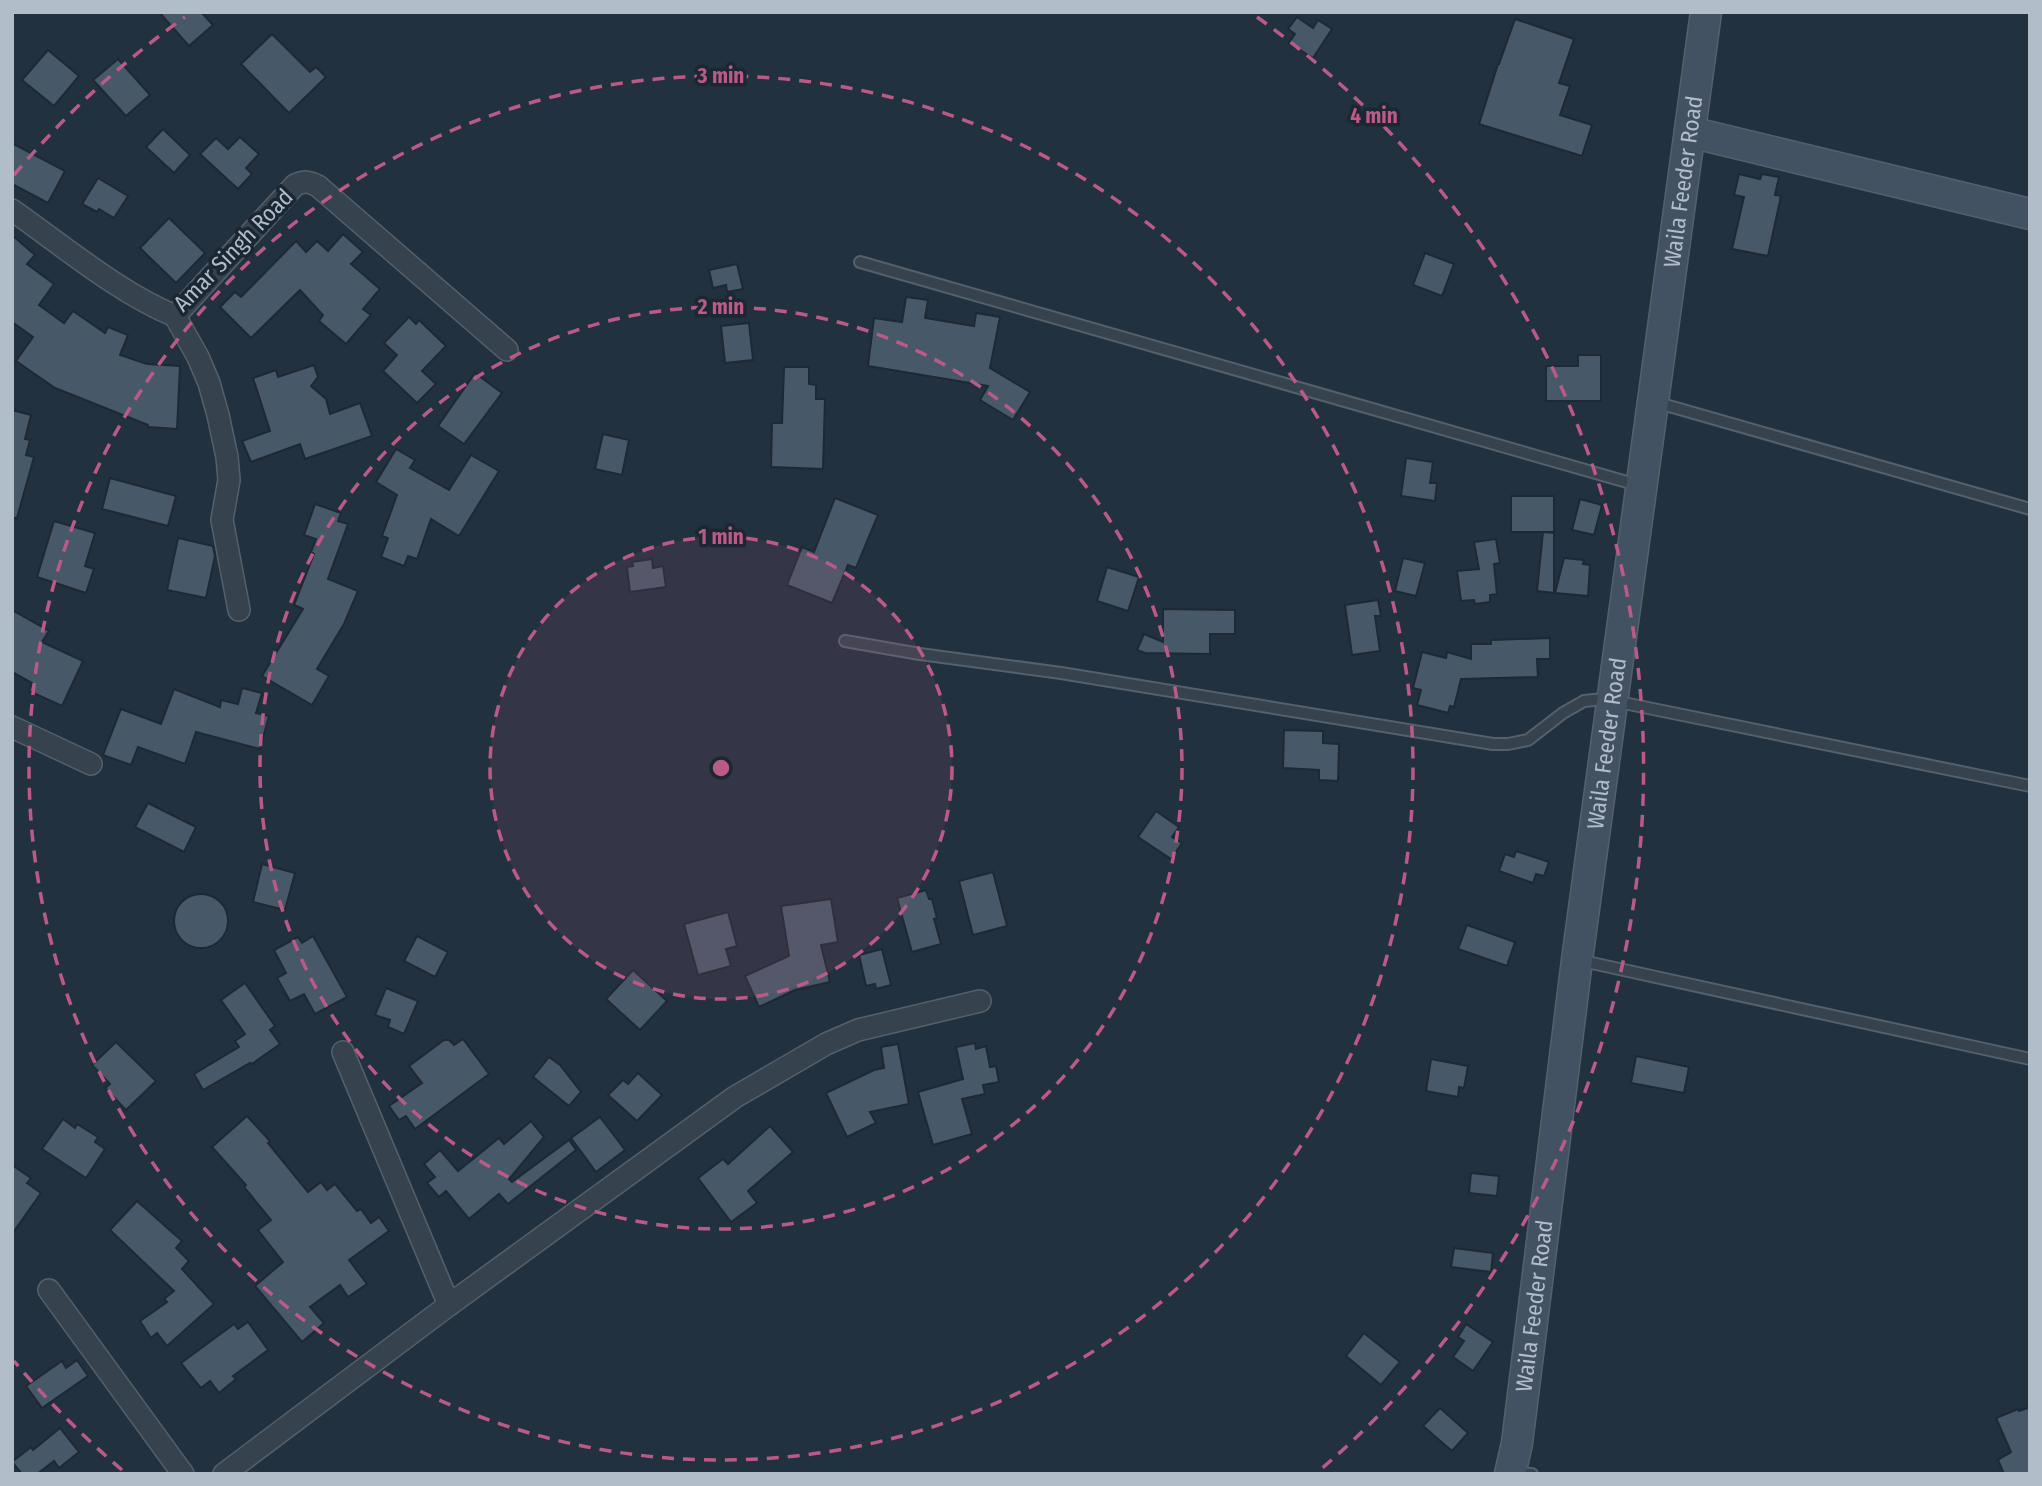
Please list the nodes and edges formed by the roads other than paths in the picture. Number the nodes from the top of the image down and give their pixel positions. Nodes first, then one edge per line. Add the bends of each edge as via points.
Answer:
1 (1706, 12) edge
2 (1690, 132) junction
3 (12, 210) edge
4 (2030, 214) edge
5 (860, 262) dead end
6 (175, 316) junction
7 (508, 350) dead end
8 (1653, 402) junction
9 (1642, 487) junction
10 (2030, 509) edge
11 (239, 610) dead end
12 (845, 641) dead end
13 (1613, 701) junction
14 (12, 727) edge
15 (91, 764) dead end
16 (2030, 786) edge
17 (1577, 960) junction
18 (980, 1001) dead end
19 (343, 1052) dead end
20 (2030, 1059) edge
21 (49, 1290) dead end
22 (449, 1305) junction
23 (1518, 1473) edge
24 (183, 1474) edge
25 (224, 1474) edge

1 - 2 street, Waila Feeder Road
2 - 4 street
2 - 8 street, Waila Feeder Road
3 - 6 street, Amar Singh Road via 117,285
5 - 9 lane
6 - 7 street, Amar Singh Road via 295,185 303,182 318,186
6 - 11 street via 198,357 218,415 229,480 222,520
8 - 9 street, Waila Feeder Road
8 - 10 lane
9 - 13 street, Waila Feeder Road
12 - 13 lane via 1493,744 1528,740 1584,701
13 - 16 lane
13 - 17 street, Waila Feeder Road
14 - 15 street
17 - 20 lane
17 - 23 street, Waila Feeder Road via 1517,1444
18 - 22 street via 858,1030 826,1044 736,1097
19 - 22 street
21 - 24 street
22 - 25 street

